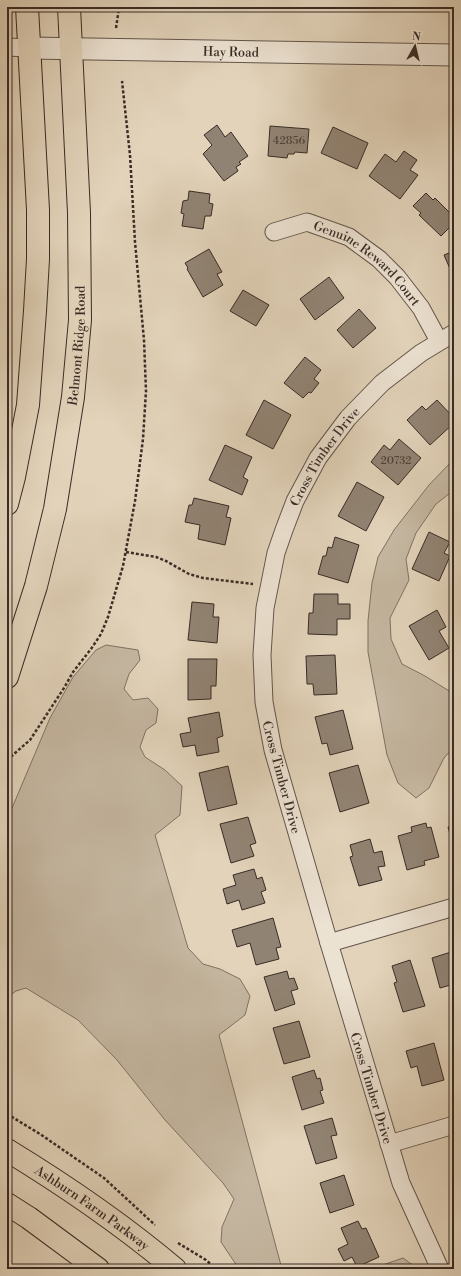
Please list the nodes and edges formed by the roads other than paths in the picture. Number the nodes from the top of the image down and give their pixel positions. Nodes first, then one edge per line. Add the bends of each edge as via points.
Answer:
1 (27, 7) edge
2 (69, 7) edge
3 (7, 47) edge
4 (29, 48) junction
5 (71, 48) junction
6 (454, 55) edge
7 (274, 232) dead end
8 (454, 333) edge
9 (439, 341) junction
10 (28, 405) junction
11 (7, 442) edge
12 (7, 504) edge
13 (7, 677) edge
14 (454, 906) edge
15 (329, 943) junction
16 (454, 1125) edge
17 (389, 1144) junction
18 (7, 1150) edge
19 (7, 1204) edge
20 (98, 1269) edge
21 (175, 1269) edge
22 (440, 1269) edge

1 - 4 main road
2 - 5 main road, Belmont Ridge Road
3 - 4 street, Hay Road
4 - 5 street, Hay Road
4 - 10 main road via 38,210 36,303
5 - 6 street, Hay Road
5 - 13 main road, Belmont Ridge Road via 79,214 80,320 73,397 55,509 36,586
7 - 9 street, Genuine Reward Court via 307,222 349,237 379,259 397,278 421,308
8 - 9 street, Cross Timber Drive
9 - 15 street, Cross Timber Drive via 382,383 329,442 295,501 276,554 265,608 262,655 264,702 273,750
10 - 11 main road via 13,438
10 - 12 main road
14 - 15 street
15 - 17 street, Cross Timber Drive
16 - 17 street
17 - 22 street, Cross Timber Drive via 401,1183
18 - 21 main road, Ashburn Farm Parkway via 107,1216
19 - 20 main road

